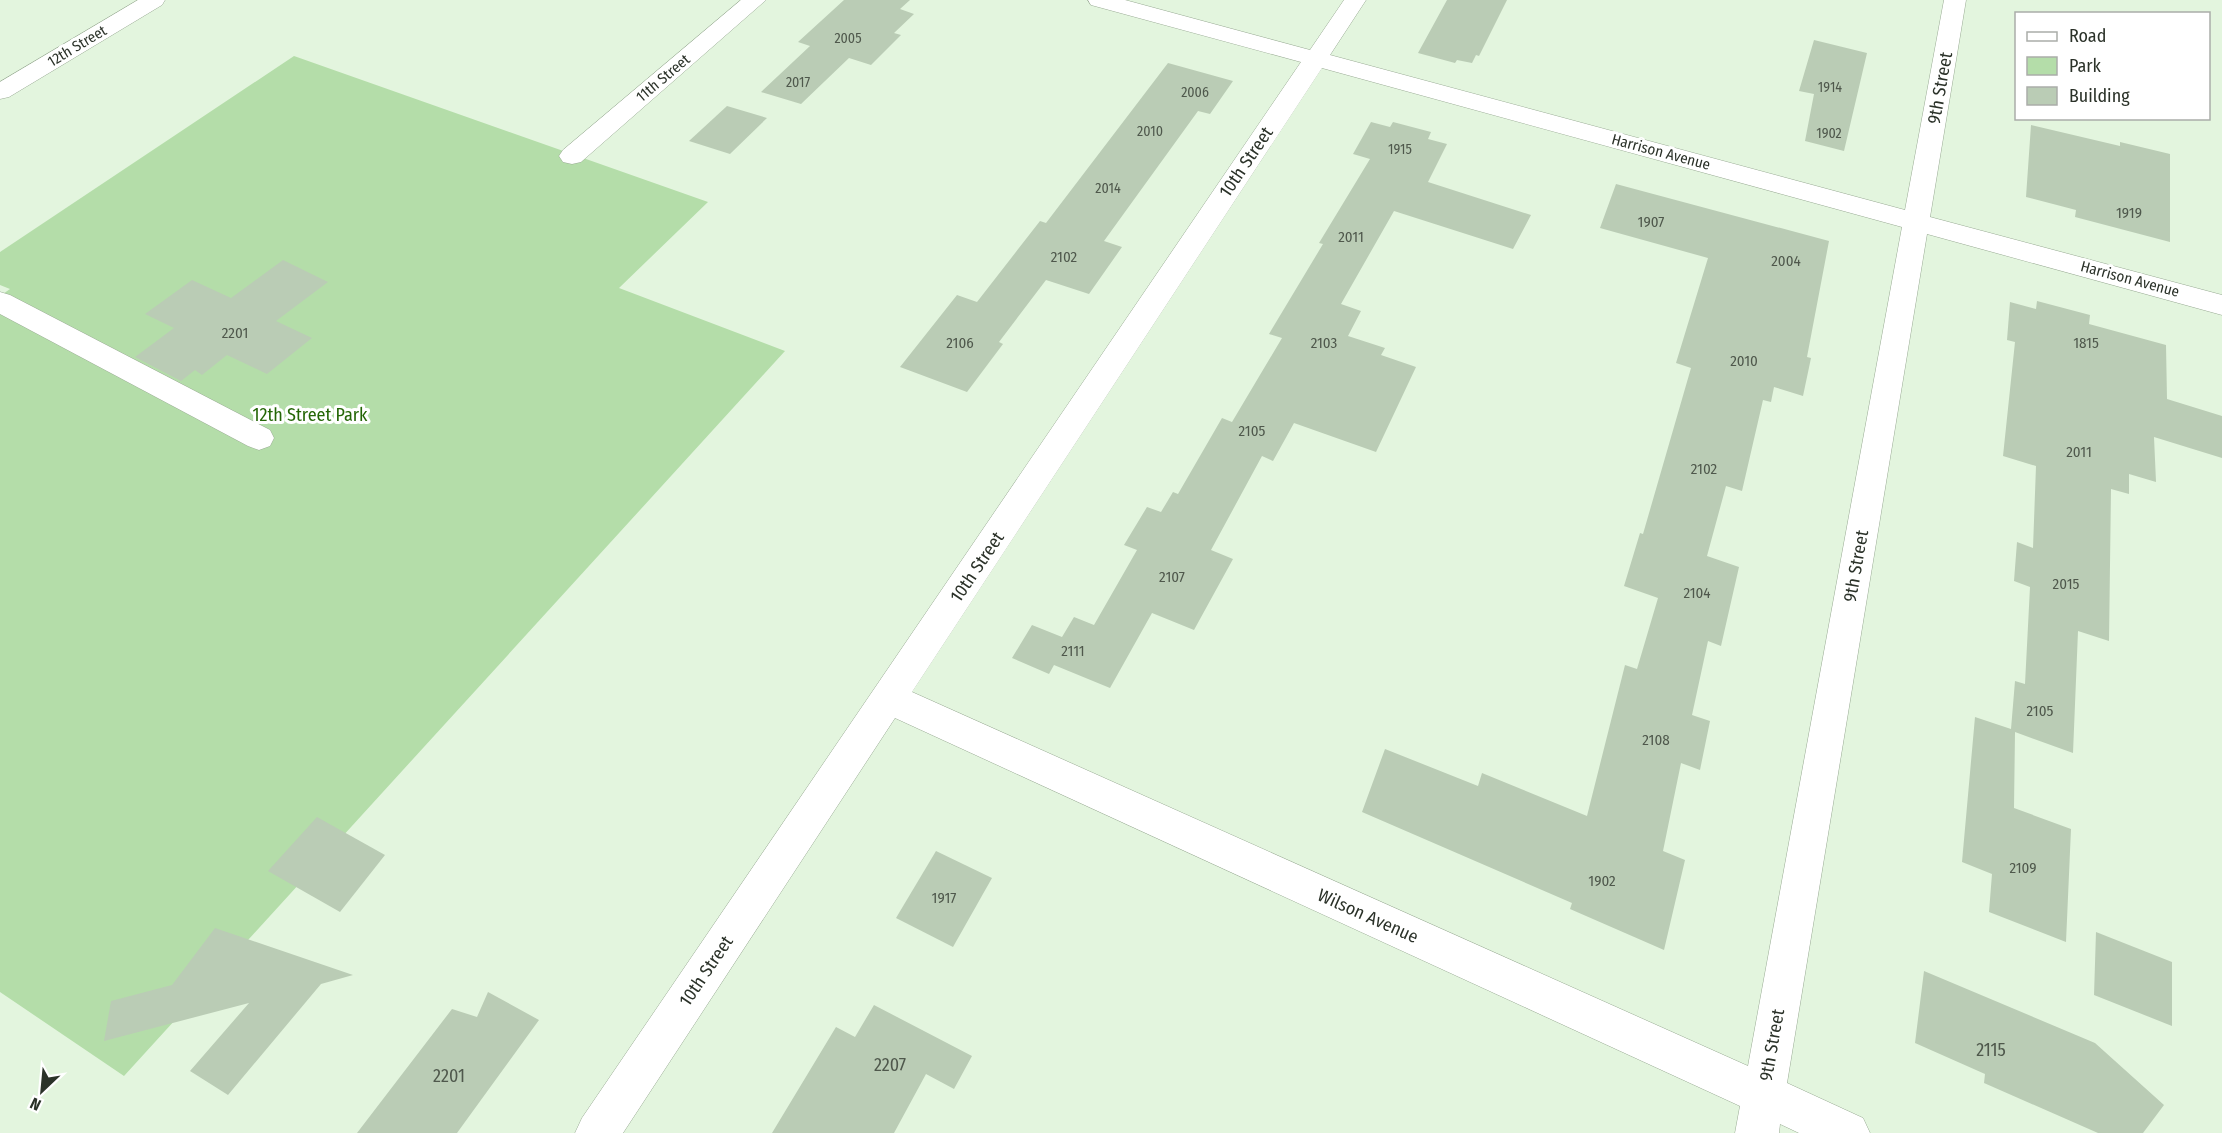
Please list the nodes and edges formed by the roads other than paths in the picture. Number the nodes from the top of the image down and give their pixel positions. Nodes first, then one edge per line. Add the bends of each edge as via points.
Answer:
1 (154, 0) edge
2 (754, 0) edge
3 (1099, 0) edge
4 (1354, 0) edge
5 (1955, 0) edge
6 (1315, 59) junction
7 (0, 92) edge
8 (572, 156) dead end
9 (1916, 221) junction
10 (0, 302) edge
11 (2222, 305) edge
12 (259, 438) dead end
13 (888, 699) junction
14 (1764, 1095) junction
15 (597, 1133) edge
16 (1757, 1133) edge
17 (1848, 1133) edge

1 - 7 street, 12th Street
2 - 8 street, 11th Street
3 - 6 street, Harrison Avenue
4 - 6 street, 10th Street
5 - 9 street, 9th Street
6 - 9 street, Harrison Avenue
6 - 13 street, 10th Street
9 - 11 street, Harrison Avenue
9 - 14 street, 9th Street
10 - 12 street
13 - 14 street, Wilson Avenue
13 - 15 street, 10th Street
14 - 16 street, 9th Street
14 - 17 street, Wilson Avenue

